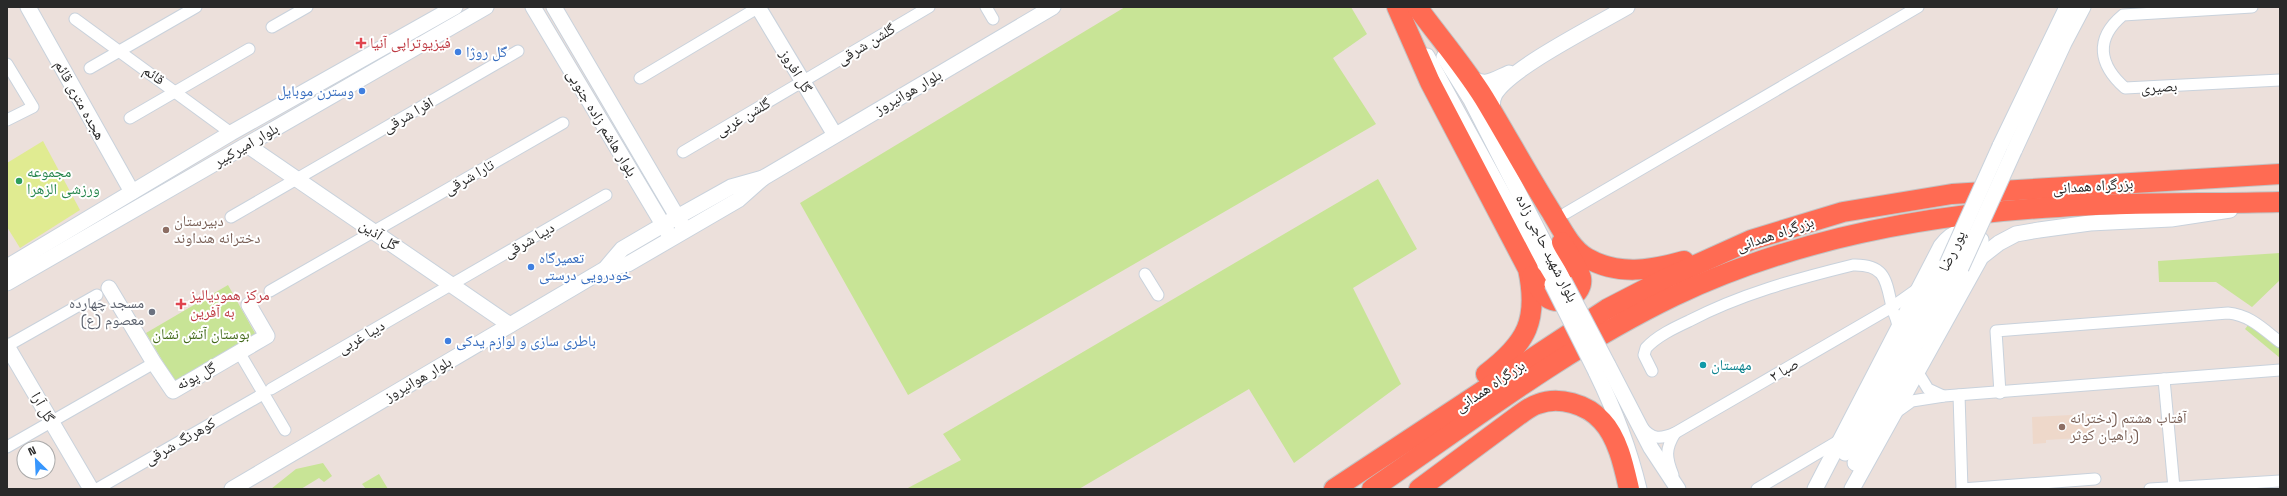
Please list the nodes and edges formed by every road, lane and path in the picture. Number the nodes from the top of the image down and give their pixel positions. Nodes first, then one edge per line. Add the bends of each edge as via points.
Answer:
1 (28, 7) edge
2 (196, 7) edge
3 (307, 7) edge
4 (455, 7) edge
5 (486, 7) edge
6 (533, 7) edge
7 (554, 7) edge
8 (759, 7) edge
9 (929, 7) edge
10 (986, 7) edge
11 (1053, 7) edge
12 (1398, 7) edge
13 (1416, 7) edge
14 (1627, 7) edge
15 (1918, 7) edge
16 (2067, 7) edge
17 (2083, 7) edge
18 (2252, 7) edge
19 (75, 19) dead end
20 (993, 19) dead end
21 (272, 27) dead end
22 (249, 49) dead end
23 (120, 50) junction
24 (518, 51) dead end
25 (7, 64) edge
26 (1525, 67) junction
27 (90, 68) dead end
28 (1462, 69) junction
29 (640, 78) dead end
30 (2280, 80) edge
31 (802, 82) junction
32 (176, 92) junction
33 (1494, 116) junction
34 (130, 118) dead end
35 (7, 120) edge
36 (563, 123) dead end
37 (231, 133) junction
38 (835, 135) junction
39 (247, 145) junction
40 (2007, 149) junction
41 (683, 152) dead end
42 (1517, 158) junction
43 (2280, 174) edge
44 (763, 178) junction
45 (298, 180) junction
46 (132, 192) junction
47 (606, 195) dead end
48 (2280, 202) edge
49 (1566, 213) dead end
50 (231, 217) dead end
51 (677, 217) junction
52 (663, 225) junction
53 (685, 231) junction
54 (374, 232) junction
55 (671, 239) junction
56 (1751, 240) junction
57 (1982, 257) junction
58 (1954, 266) junction
59 (7, 268) edge
60 (604, 269) junction
61 (1528, 269) junction
62 (1145, 274) dead end
63 (7, 283) edge
64 (1558, 283) junction
65 (452, 285) junction
66 (1919, 287) junction
67 (103, 292) joint
68 (270, 292) dead end
69 (1158, 295) dead end
70 (249, 305) dead end
71 (1892, 307) junction
72 (510, 325) junction
73 (1898, 329) junction
74 (2280, 342) edge
75 (7, 346) edge
76 (239, 352) junction
77 (154, 363) junction
78 (1602, 368) junction
79 (1652, 370) dead end
80 (1917, 370) junction
81 (2280, 370) edge
82 (2164, 379) junction
83 (267, 392) junction
84 (2000, 393) junction
85 (1959, 395) junction
86 (1944, 396) junction
87 (1892, 416) junction
88 (1636, 418) junction
89 (52, 422) junction
90 (285, 430) dead end
91 (1675, 433) junction
92 (1840, 440) junction
93 (7, 447) edge
94 (2095, 479) dead end
95 (2274, 484) edge
96 (2253, 486) edge
97 (2174, 488) junction
98 (91, 489) edge
99 (97, 489) edge
100 (232, 489) edge
101 (1320, 489) edge
102 (1334, 489) edge
103 (1372, 489) edge
104 (1419, 489) edge
105 (1629, 489) edge
106 (1639, 489) edge
107 (1678, 489) edge
108 (1757, 489) edge
109 (1816, 489) edge
110 (1826, 489) edge
111 (1842, 489) edge
112 (1852, 489) edge
113 (1962, 489) edge
114 (2150, 489) edge

1 - 46 street, هجده متری قائم
2 - 23 street
3 - 21 street
4 - 37 street, بلوار امیرکبیر
5 - 39 street, بلوار امیرکبیر
6 - 52 street, بلوار هاشم زاده جنوبی
7 - 51 street, بلوار هاشم زاده جنوبی
8 - 29 street
8 - 31 street, گل افروز
9 - 31 street, گلشن شرقی
10 - 20 street
11 - 38 street, بلوار هوانیروز
12 - 61 highway via 1430,82
12 - 64 street, بلوار شهید حاجی زاده
13 - 28 highway
13 - 64 street, بلوار شهید حاجی زاده via 1471,100
14 - 26 street
15 - 49 street
16 - 40 street, پور رضا
17 - 40 street, پور رضا
18 - 30 street, بصیری via 2123,15 2109,29 2103,56 2112,75 2125,88
19 - 23 street, قائم
22 - 32 street
23 - 27 street
23 - 32 street, قائم
24 - 45 street, افرا شرقی
25 - 35 street via 33,107
26 - 28 street via 1485,83 1478,82
26 - 33 street via 1499,87 1492,105
28 - 33 highway
31 - 38 street, گل افروز
31 - 41 street, گلشن غربی
32 - 34 street
32 - 37 street, قائم
33 - 42 highway
36 - 54 street, تارا شرقی
37 - 46 street, بلوار امیرکبیر
38 - 44 street, بلوار هوانیروز
39 - 45 street, گل آذین
39 - 63 street, بلوار امیرکبیر
40 - 58 street, پور رضا, bridge
42 - 56 highway via 1570,242 1585,257 1601,265 1622,270 1661,267
42 - 61 highway via 1581,278 1580,287 1568,298 1553,301 1540,290
43 - 56 highway, بزرگراه همدانی via 1952,194 1843,212
44 - 51 street, بلوار هوانیروز via 730,187
44 - 53 street, بلوار هوانیروز via 738,200
45 - 50 street, افرا شرقی
45 - 54 street, گل آذین
46 - 59 street, بلوار امیرکبیر
47 - 65 street, دیبا شرقی
48 - 57 street via 2171,219 2090,223 2016,234 1999,243
48 - 103 highway, بزرگراه همدانی via 2059,206 1964,215 1873,229 1802,247 1754,263 1675,296 1614,327 1511,393
51 - 52 street, بلوار هوانیروز
51 - 53 street, بلوار هاشم زاده جنوبی
52 - 55 street, بلوار هاشم زاده جنوبی
52 - 60 street, بلوار هوانیروز via 622,249
53 - 55 street, بلوار هوانیروز
54 - 65 street, گل آذین
54 - 68 street, تارا شرقی
55 - 60 street, بلوار هوانیروز via 628,264
56 - 102 highway, بزرگراه همدانی via 1667,278 1607,309
57 - 66 street via 1981,240 1971,233 1956,232 1947,237
57 - 80 street
58 - 110 street, پور رضا
58 - 111 street, پور رضا
60 - 72 street, بلوار هوانیروز
61 - 101 highway via 1532,309 1516,349 1474,383
62 - 69 street
64 - 78 street, بلوار شهید حاجی زاده, bridge
65 - 72 street, گل آذین
65 - 83 street, دیبا غربی
66 - 71 street, صبا ۲ via 1909,297
66 - 73 street
67 - 75 street
67 - 77 street, گل پونه
70 - 76 street, گل پونه via 267,336
71 - 73 street via 1898,321
71 - 79 street via 1884,276 1876,268 1866,264 1802,278 1754,292 1676,327 1646,348 1644,356
71 - 91 street, صبا ۲
72 - 100 street, بلوار هوانیروز
73 - 92 street
74 - 84 street via 2250,318 2228,313 1996,331
75 - 89 street, گل آرا
76 - 77 street, گل پونه via 173,390
76 - 83 street
77 - 89 street
78 - 88 street, بلوار شهید حاجی زاده
78 - 106 street, بلوار شهید حاجی زاده
80 - 86 street via 1928,389
80 - 87 street
81 - 82 street
82 - 84 street
82 - 97 street
83 - 90 street
83 - 99 street, کوهرنگ شرقی
84 - 85 street
85 - 86 street
85 - 113 street
86 - 87 street via 1912,401 1903,405
87 - 112 street
88 - 91 street, صبا ۲ via 1645,430 1658,438
88 - 107 street, بلوار شهید حاجی زاده via 1651,448
89 - 93 street
89 - 98 street, گل آرا
91 - 107 street via 1667,447 1667,456
92 - 108 street
92 - 109 street
94 - 113 street
95 - 96 street
96 - 97 street
97 - 114 street
104 - 105 highway via 1519,415 1536,404 1552,400 1587,409 1603,421 1619,453

